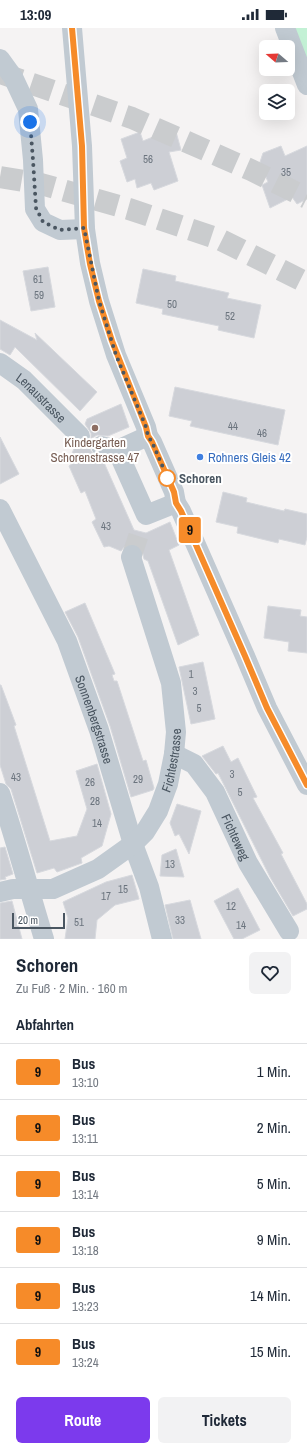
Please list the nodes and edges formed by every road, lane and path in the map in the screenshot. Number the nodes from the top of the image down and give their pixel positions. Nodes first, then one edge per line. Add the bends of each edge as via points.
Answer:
1 (72, 28) edge
2 (284, 28) edge
3 (0, 59) edge
4 (307, 85) edge
5 (84, 228) junction
6 (0, 363) edge
7 (80, 436) dead end
8 (148, 436) junction
9 (176, 503) junction
10 (0, 509) edge
11 (132, 555) tunnel mouth
12 (174, 754) junction
13 (307, 785) edge
14 (0, 793) edge
15 (133, 844) junction
16 (28, 889) junction
17 (0, 892) edge
18 (289, 931) dead end
19 (44, 939) edge
20 (162, 939) edge

1 - 5 street via 82,146
2 - 4 street
3 - 5 street via 13,77 28,109 36,208 43,222 60,230
5 - 8 street via 99,301 116,355
6 - 7 street, Lenaustrasse via 24,380
8 - 9 street via 174,492
8 - 9 street via 109,448 143,523
9 - 13 street via 267,708
10 - 15 street, Sonnenbergstrasse via 67,641 99,730
11 - 12 street, Fichtestrasse via 171,682 176,732
12 - 15 street, Fichtestrasse via 168,784 158,811 145,832
12 - 18 street, Fichteweg via 194,764 215,792 248,862
14 - 16 street
15 - 16 street, Fichtestrasse via 98,869 53,889
15 - 20 street, Sonnenbergstrasse via 149,887
16 - 17 street, Fichtestrasse
16 - 19 street

